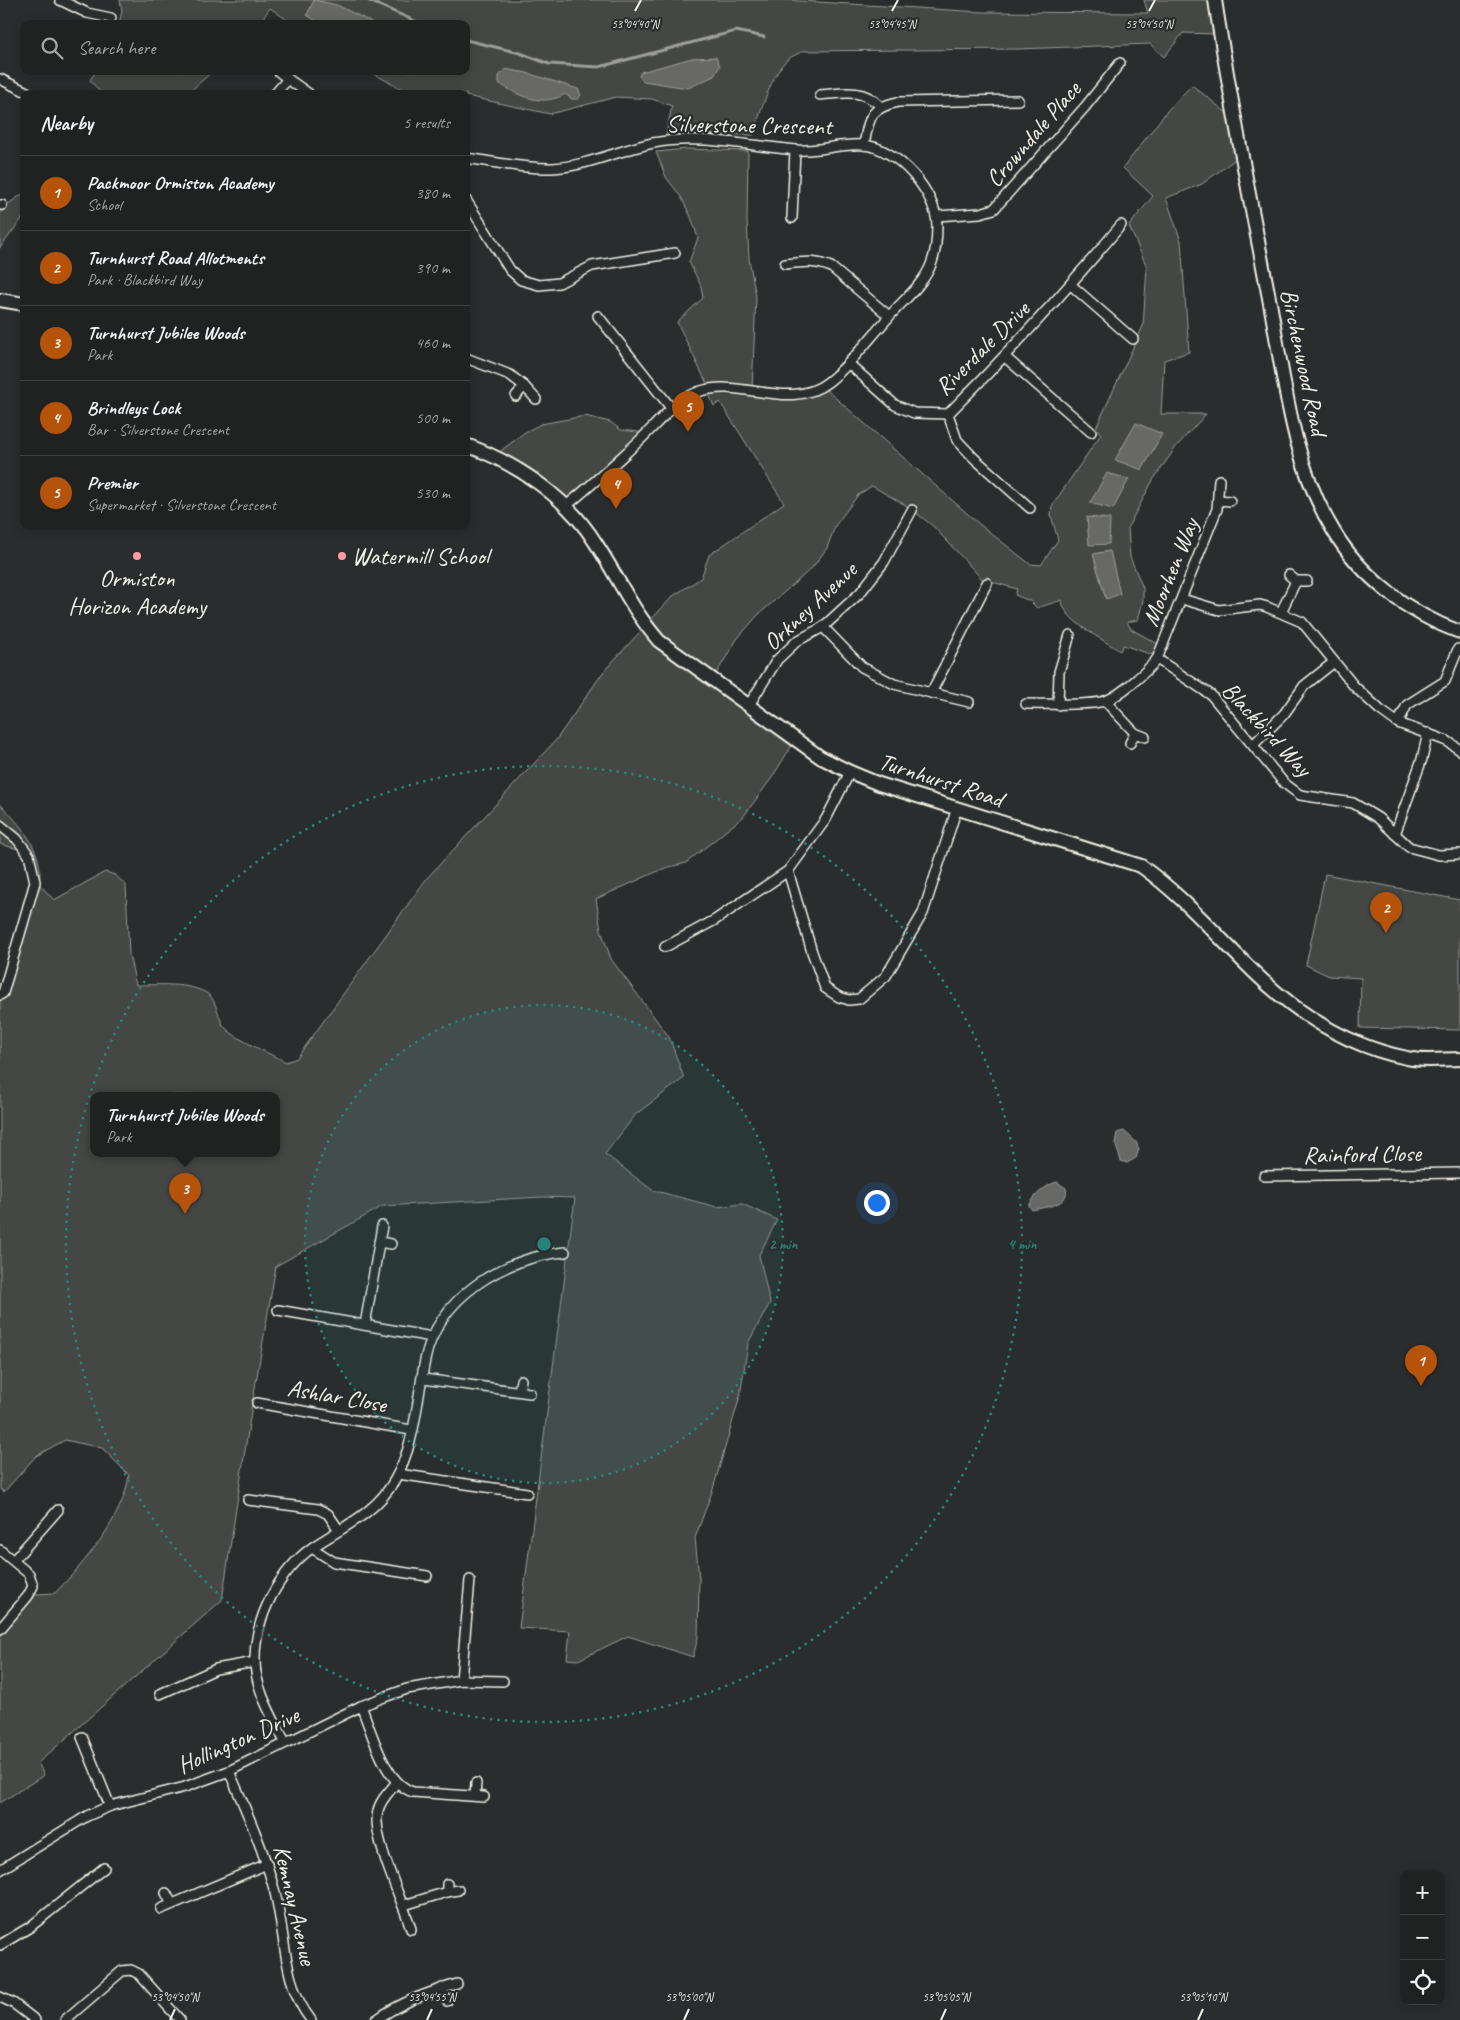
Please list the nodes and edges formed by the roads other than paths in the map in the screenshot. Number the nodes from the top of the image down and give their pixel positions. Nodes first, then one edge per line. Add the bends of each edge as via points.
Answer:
1 (60, 0) edge
2 (1215, 0) edge
3 (111, 18) dead end
4 (1120, 63) dead end
5 (283, 75) edge
6 (0, 79) edge
7 (288, 79) junction
8 (23, 90) edge
9 (278, 90) edge
10 (303, 90) edge
11 (820, 95) dead end
12 (1018, 100) dead end
13 (880, 106) junction
14 (864, 144) junction
15 (795, 150) junction
16 (470, 159) edge
17 (470, 207) edge
18 (937, 216) junction
19 (792, 218) dead end
20 (1121, 225) dead end
21 (675, 253) dead end
22 (785, 264) dead end
23 (1071, 285) junction
24 (0, 300) edge
25 (20, 303) edge
26 (598, 316) dead end
27 (889, 316) junction
28 (1133, 339) dead end
29 (1005, 357) junction
30 (470, 360) edge
31 (849, 364) junction
32 (524, 386) junction
33 (516, 396) dead end
34 (536, 399) dead end
35 (671, 408) junction
36 (948, 414) junction
37 (1091, 432) dead end
38 (470, 447) edge
39 (1219, 480) dead end
40 (1218, 500) junction
41 (1230, 501) dead end
42 (566, 506) junction
43 (1030, 508) dead end
44 (912, 510) dead end
45 (1307, 581) dead end
46 (988, 583) dead end
47 (1182, 598) junction
48 (1281, 612) junction
49 (823, 627) junction
50 (1460, 632) edge
51 (1070, 635) dead end
52 (1458, 649) dead end
53 (1157, 659) junction
54 (1334, 662) junction
55 (931, 693) junction
56 (1105, 701) junction
57 (969, 702) dead end
58 (1026, 704) dead end
59 (749, 705) junction
60 (1058, 705) junction
61 (1398, 723) junction
62 (1135, 733) junction
63 (1428, 734) junction
64 (1145, 736) dead end
65 (1130, 743) dead end
66 (1253, 745) junction
67 (1460, 749) edge
68 (850, 772) junction
69 (957, 808) junction
70 (0, 825) edge
71 (1395, 834) junction
72 (1460, 854) edge
73 (788, 871) junction
74 (665, 947) dead end
75 (0, 996) edge
76 (1460, 1059) edge
77 (1460, 1173) edge
78 (1264, 1176) dead end
79 (382, 1226) dead end
80 (379, 1242) junction
81 (391, 1244) dead end
82 (565, 1252) dead end
83 (278, 1310) dead end
84 (365, 1325) junction
85 (432, 1337) junction
86 (422, 1379) junction
87 (521, 1380) dead end
88 (519, 1392) junction
89 (530, 1393) dead end
90 (256, 1403) dead end
91 (411, 1430) junction
92 (398, 1474) junction
93 (527, 1493) dead end
94 (248, 1500) dead end
95 (58, 1510) dead end
96 (339, 1530) junction
97 (312, 1548) junction
98 (0, 1550) edge
99 (14, 1560) junction
100 (427, 1576) dead end
101 (470, 1580) dead end
102 (0, 1629) edge
103 (255, 1662) junction
104 (461, 1680) junction
105 (504, 1681) dead end
106 (160, 1694) dead end
107 (361, 1706) junction
108 (82, 1737) dead end
109 (285, 1742) junction
110 (229, 1771) junction
111 (397, 1782) junction
112 (476, 1783) dead end
113 (110, 1806) junction
114 (267, 1864) junction
115 (104, 1868) dead end
116 (0, 1870) edge
117 (458, 1890) dead end
118 (166, 1893) dead end
119 (172, 1904) junction
120 (404, 1905) junction
121 (161, 1909) dead end
122 (411, 1929) dead end
123 (0, 1946) edge
124 (457, 1984) dead end
125 (442, 1988) junction
126 (0, 1997) edge
127 (447, 2001) dead end
128 (35, 2020) edge
129 (65, 2020) edge
130 (180, 2020) edge
131 (312, 2020) edge
132 (376, 2020) edge

1 - 3 street via 87,13
2 - 50 street, Birchenwood Road via 1294,430 1317,501 1350,557 1393,597
4 - 18 street, Crowndale Place via 994,209
5 - 7 street
6 - 8 street
7 - 9 street
7 - 10 street
11 - 13 street via 854,92 872,98
12 - 13 street via 898,102
13 - 14 street via 870,117
14 - 15 street, Silverstone Crescent
14 - 18 street, Silverstone Crescent via 908,168 928,194
15 - 16 street, Silverstone Crescent via 694,140 654,143 592,162 553,168
15 - 19 street
17 - 21 street via 510,270 521,280 538,284 559,283 592,266
18 - 27 street, Silverstone Crescent via 935,252 930,267 922,281
20 - 23 street, Riverdale Drive
22 - 27 street via 809,261 831,267
23 - 28 street
23 - 29 street, Riverdale Drive
24 - 25 street
26 - 35 street
27 - 31 street, Silverstone Crescent
29 - 36 street, Riverdale Drive
29 - 37 street
30 - 32 street via 510,376
31 - 35 street, Silverstone Crescent via 826,384 806,393 778,395 712,389 690,396
31 - 36 street, Riverdale Drive via 895,405 914,413
32 - 33 street
32 - 34 street
35 - 42 street, Silverstone Crescent
36 - 43 street via 957,440
38 - 42 street, Turnhurst Road via 525,475
39 - 40 street, Moorhen Way
40 - 41 street, Moorhen Way
40 - 47 street, Moorhen Way
42 - 59 street, Turnhurst Road via 594,540 638,617 659,641
44 - 49 street, Orkney Avenue via 884,562 860,593
45 - 48 street via 1293,578
46 - 55 street
47 - 48 street via 1219,610 1260,605
47 - 53 street, Moorhen Way
48 - 54 street via 1302,622
49 - 55 street via 862,667 894,684
49 - 59 street, Orkney Avenue via 798,640 777,660
51 - 60 street via 1059,672
52 - 61 street via 1445,681 1407,705
53 - 56 street
53 - 66 street, Blackbird Way via 1211,695
54 - 61 street via 1354,686
54 - 66 street via 1304,686 1284,714
55 - 57 street
56 - 60 street
56 - 62 street
58 - 60 street
59 - 68 street, Turnhurst Road via 820,757
61 - 63 street
62 - 64 street
62 - 65 street
63 - 67 street
63 - 71 street
66 - 71 street, Blackbird Way via 1284,783 1300,795 1353,803 1378,818
68 - 69 street, Turnhurst Road
68 - 73 street via 826,819
69 - 73 street via 923,914 886,976 859,999 839,998 825,988
69 - 76 street, Turnhurst Road via 1141,866 1167,884 1264,980 1308,1017 1355,1044 1409,1059
70 - 75 street via 29,855 35,882
71 - 72 street, Blackbird Way via 1409,847 1430,854
73 - 74 street via 714,920
77 - 78 street, Rainford Close
79 - 80 street
80 - 81 street
80 - 84 street
82 - 85 street via 525,1259 480,1282 463,1295
83 - 84 street
84 - 85 street
85 - 86 street
86 - 88 street
86 - 91 street
87 - 88 street
88 - 89 street
90 - 91 street, Ashlar Close
91 - 92 street
92 - 93 street
92 - 96 street via 378,1504
94 - 96 street via 267,1508 318,1509 328,1514
95 - 99 street
96 - 97 street
97 - 100 street via 334,1562 408,1577
97 - 103 street via 288,1571 275,1590 260,1623
98 - 99 street
99 - 102 street via 29,1574 34,1586
101 - 104 street
103 - 106 street via 216,1669
103 - 109 street via 261,1689
104 - 105 street, Hollington Drive
104 - 107 street, Hollington Drive via 407,1689
107 - 109 street, Hollington Drive
107 - 111 street via 386,1767
108 - 113 street
109 - 110 street, Hollington Drive
110 - 113 street, Hollington Drive via 185,1787
110 - 114 street, Kemnay Avenue
111 - 112 street via 403,1789 413,1792 479,1796
111 - 120 street via 377,1811 377,1826
113 - 116 street, Hollington Drive via 66,1827
114 - 119 street
114 - 131 street, Kemnay Avenue via 284,1933 288,1971 305,2012
115 - 123 street via 30,1928
117 - 120 street via 447,1888
118 - 119 street
119 - 121 street
120 - 122 street
124 - 125 street
125 - 127 street
125 - 132 street via 396,2006
126 - 128 street
129 - 130 street via 122,1971 131,1970 139,1974

